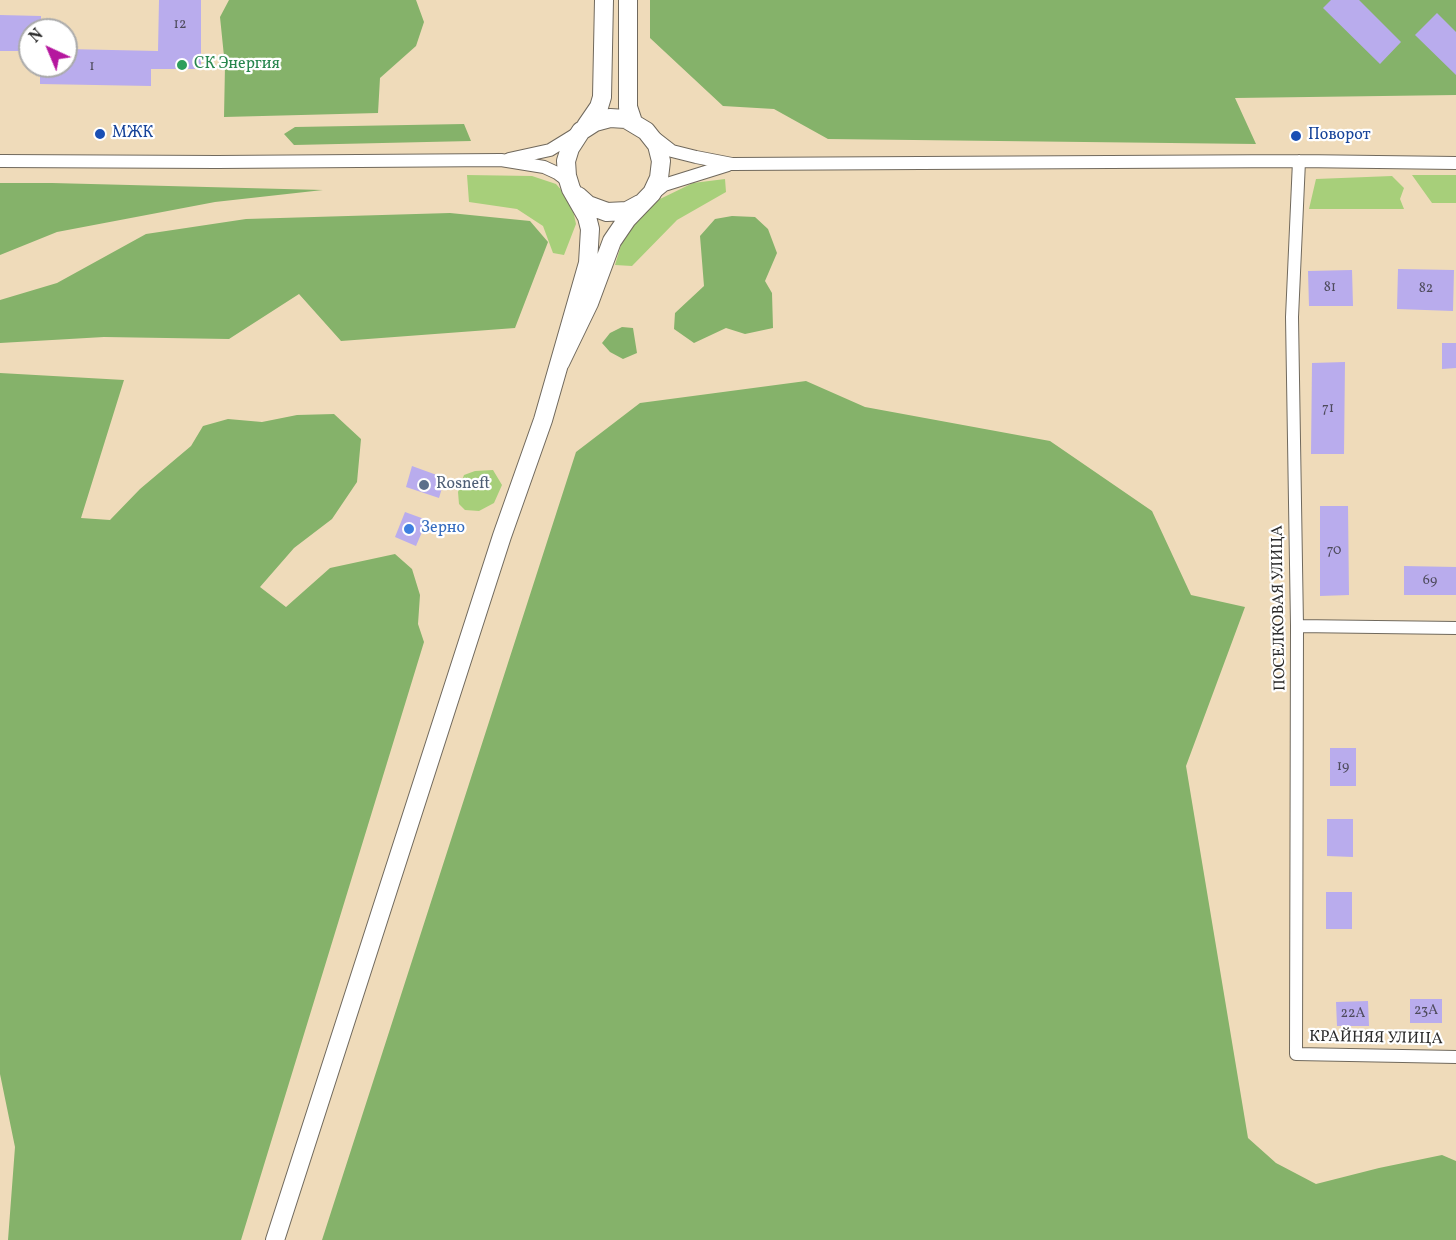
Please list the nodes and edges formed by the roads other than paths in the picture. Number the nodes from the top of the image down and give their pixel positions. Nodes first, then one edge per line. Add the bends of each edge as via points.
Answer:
1 (603, 0) edge
2 (628, 0) edge
3 (640, 126) junction
4 (582, 130) junction
5 (501, 160) junction
6 (0, 161) edge
7 (1299, 161) junction
8 (1456, 163) edge
9 (732, 164) junction
10 (570, 182) junction
11 (646, 200) junction
12 (560, 363) junction
13 (1298, 626) junction
14 (1456, 628) edge
15 (1296, 1054) joint
16 (1456, 1057) edge
17 (275, 1240) edge

1 - 4 main road via 602,97
2 - 3 main road via 628,101
3 - 4 main road via 618,118 602,119
3 - 9 street via 672,151
3 - 11 main road via 657,145 661,170
4 - 5 street via 550,150
4 - 10 main road via 568,155
5 - 6 street
5 - 10 street via 550,169
7 - 8 street
7 - 9 street
7 - 13 street, ПОСЕЛКОВАЯ УЛИЦА via 1292,317
9 - 11 street via 664,185
10 - 11 main road via 582,201 600,211 627,211
10 - 12 main road via 587,217 591,237 588,263
11 - 12 main road via 612,241 589,303
12 - 17 main road
13 - 14 street
13 - 15 street, ПОСЕЛКОВАЯ УЛИЦА
15 - 16 street, КРАЙНЯЯ УЛИЦА

